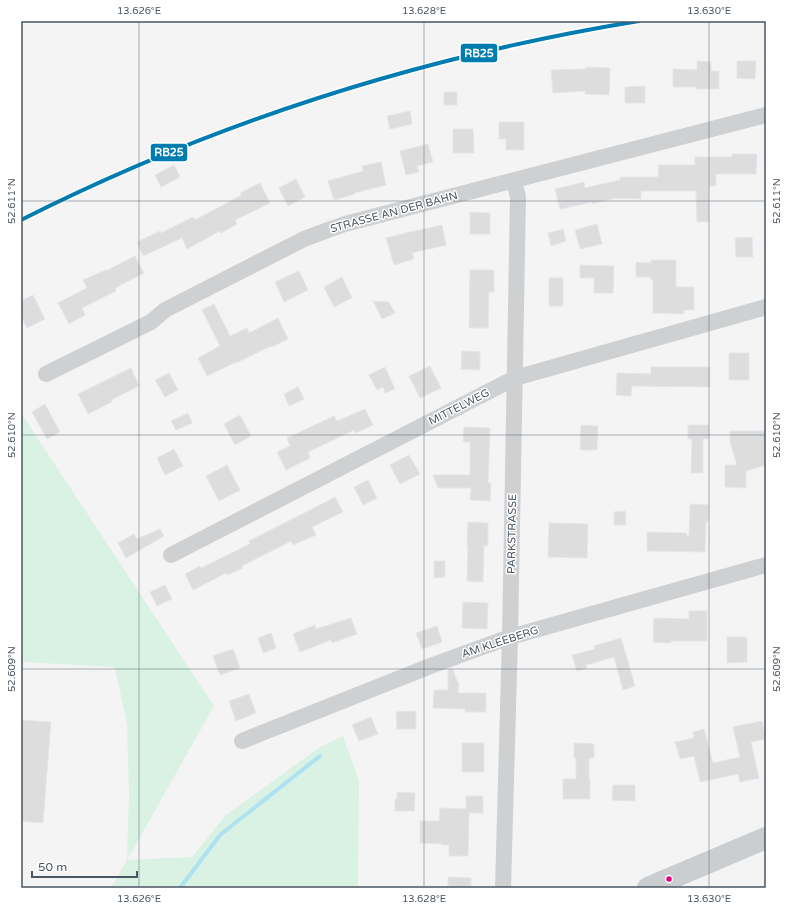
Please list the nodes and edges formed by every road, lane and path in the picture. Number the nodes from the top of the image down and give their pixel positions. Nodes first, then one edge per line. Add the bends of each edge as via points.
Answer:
1 (766, 115) edge
2 (514, 181) junction
3 (766, 307) edge
4 (46, 374) dead end
5 (515, 378) junction
6 (171, 555) dead end
7 (766, 565) edge
8 (510, 637) junction
9 (242, 741) dead end
10 (766, 838) edge
11 (504, 888) edge
12 (648, 888) edge

1 - 2 street, STRASSE AN DER BAHN
2 - 4 street, STRASSE AN DER BAHN via 345,224 304,239 165,310 151,322
2 - 5 street, PARKSTRASSE via 518,197
3 - 5 street, MITTELWEG
5 - 6 street, MITTELWEG
5 - 8 street, PARKSTRASSE
7 - 8 street, AM KLEEBERG
8 - 9 street, AM KLEEBERG
8 - 11 street, PARKSTRASSE
10 - 12 main road

